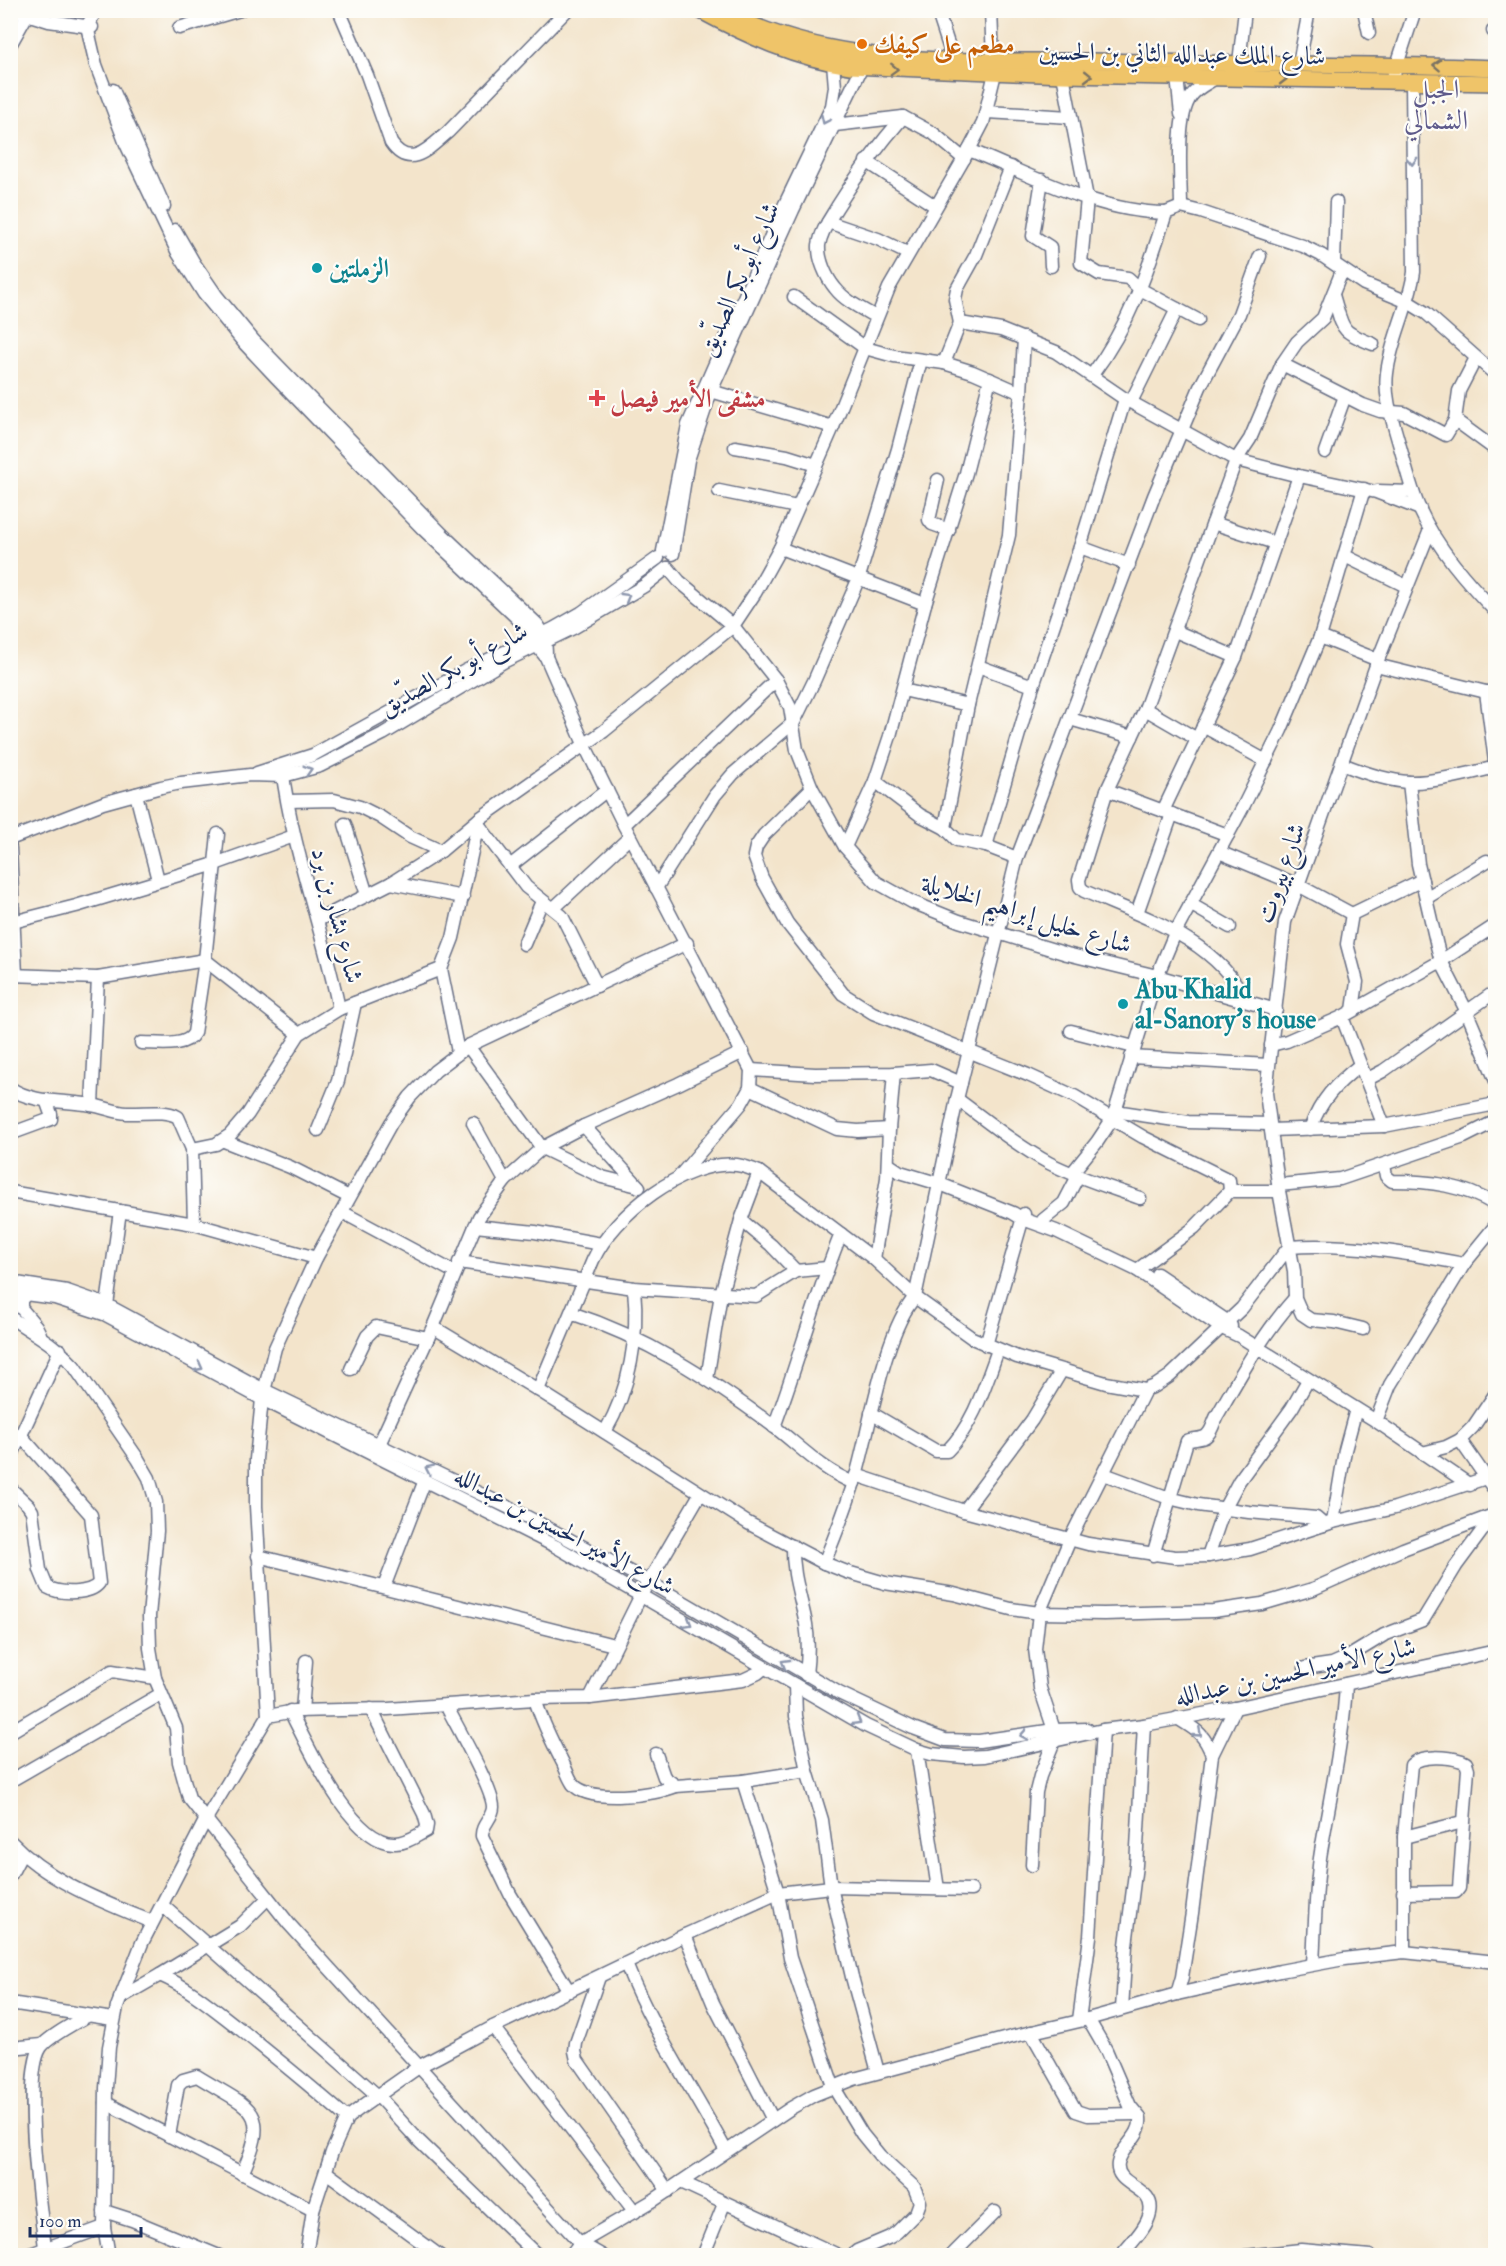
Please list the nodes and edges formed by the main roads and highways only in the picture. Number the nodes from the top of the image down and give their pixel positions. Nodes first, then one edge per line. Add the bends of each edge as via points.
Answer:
1 (699, 10) edge
2 (721, 10) edge
3 (825, 57) junction
4 (994, 67) junction
5 (1496, 68) edge
6 (1496, 83) edge

1 - 3 main road, شارع الملك عبدالله الثاني بن الحسين via 770,45
2 - 3 main road, شارع الملك عبدالله الثاني بن الحسين
3 - 4 main road, شارع الملك عبدالله الثاني بن الحسين via 864,54 953,59
3 -> 4 main road, شارع الملك عبدالله الثاني بن الحسين via 862,67
5 -> 4 main road, شارع الملك عبدالله الثاني بن الحسين via 1239,63
4 -> 6 main road, شارع الملك عبدالله الثاني بن الحسين via 1063,75

